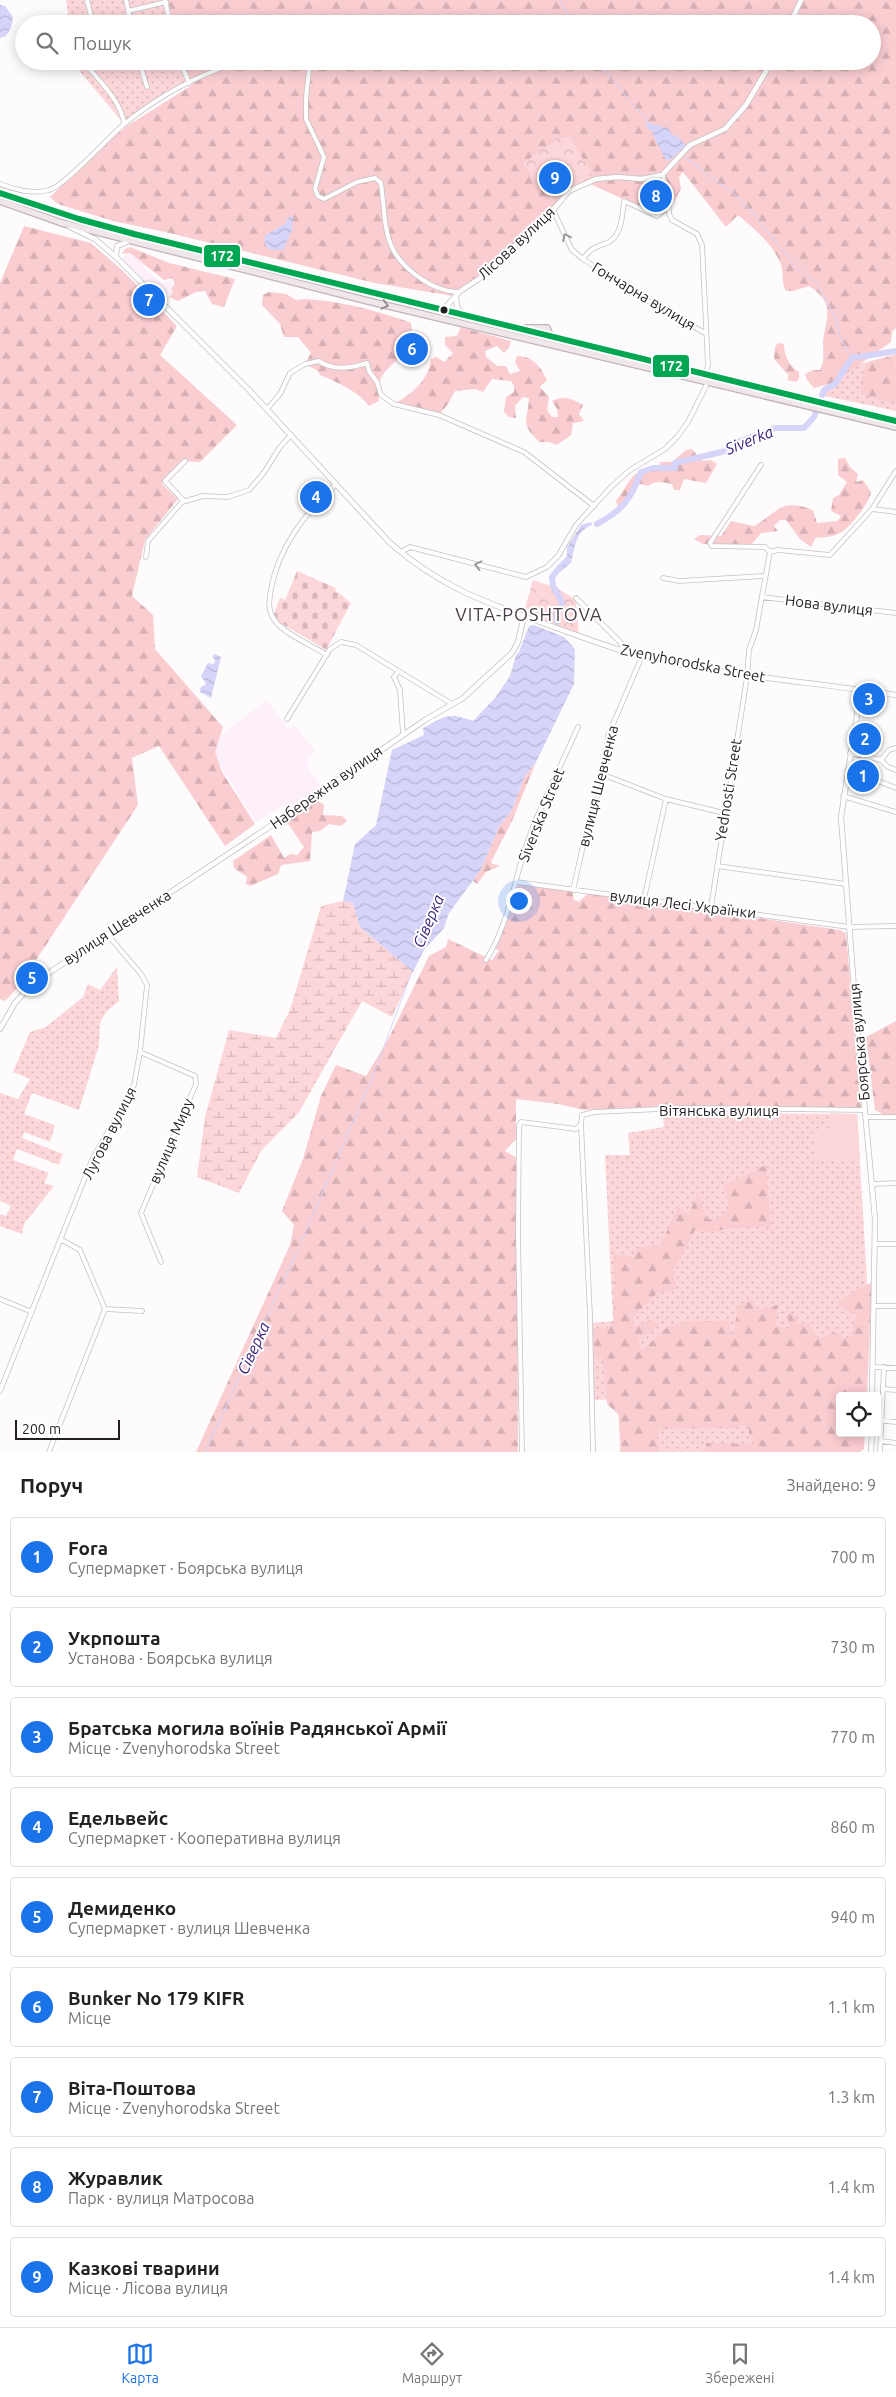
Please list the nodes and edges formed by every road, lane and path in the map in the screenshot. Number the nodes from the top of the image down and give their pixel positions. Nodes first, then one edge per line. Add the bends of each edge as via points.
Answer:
1 (87, 0) edge
2 (126, 0) edge
3 (801, 0) edge
4 (166, 1) edge
5 (128, 11) junction
6 (91, 15) edge
7 (129, 15) edge
8 (168, 15) edge
9 (794, 15) edge
10 (90, 70) edge
11 (142, 70) edge
12 (184, 70) edge
13 (220, 70) edge
14 (309, 70) edge
15 (767, 70) edge
16 (189, 83) junction
17 (147, 87) dead end
18 (124, 124) junction
19 (662, 175) junction
20 (0, 184) edge
21 (0, 193) edge
22 (0, 201) edge
23 (668, 207) junction
24 (553, 210) junction
25 (62, 223) junction
26 (130, 240) junction
27 (117, 258) junction
28 (583, 259) junction
29 (458, 294) junction
30 (438, 309) junction
31 (470, 318) junction
32 (705, 333) junction
33 (551, 337) junction
34 (520, 338) junction
35 (707, 370) dead end
36 (699, 377) junction
37 (710, 382) junction
38 (267, 409) junction
39 (834, 409) junction
40 (896, 421) edge
41 (896, 427) edge
42 (291, 435) junction
43 (185, 461) dead end
44 (761, 465) dead end
45 (896, 471) edge
46 (336, 484) junction
47 (184, 501) junction
48 (594, 506) junction
49 (872, 509) junction
50 (896, 512) edge
51 (401, 552) junction
52 (770, 552) junction
53 (146, 558) dead end
54 (765, 576) junction
55 (663, 578) dead end
56 (762, 597) junction
57 (576, 598) dead end
58 (896, 612) edge
59 (524, 616) junction
60 (623, 651) junction
61 (326, 655) junction
62 (642, 656) junction
63 (398, 672) junction
64 (747, 674) junction
65 (861, 690) junction
66 (896, 695) edge
67 (452, 704) junction
68 (287, 719) dead end
69 (578, 727) dead end
70 (403, 734) junction
71 (896, 748) edge
72 (850, 753) junction
73 (881, 760) junction
74 (896, 770) edge
75 (604, 775) junction
76 (875, 780) dead end
77 (896, 788) edge
78 (843, 796) junction
79 (666, 798) junction
80 (896, 812) edge
81 (724, 813) junction
82 (249, 841) joint
83 (717, 866) junction
84 (517, 882) junction
85 (846, 884) junction
86 (573, 890) junction
87 (644, 900) junction
88 (711, 907) junction
89 (896, 926) edge
90 (849, 927) junction
91 (107, 934) junction
92 (486, 960) dead end
93 (0, 1029) edge
94 (140, 1052) junction
95 (866, 1110) junction
96 (866, 1117) junction
97 (896, 1117) edge
98 (581, 1124) junction
99 (896, 1183) edge
100 (873, 1184) junction
101 (62, 1240) junction
102 (876, 1244) junction
103 (896, 1244) edge
104 (161, 1262) dead end
105 (0, 1299) edge
106 (874, 1306) junction
107 (896, 1306) edge
108 (105, 1309) junction
109 (142, 1311) dead end
110 (32, 1312) junction
111 (873, 1367) junction
112 (884, 1367) junction
113 (896, 1368) edge
114 (883, 1389) junction
115 (896, 1390) edge
116 (0, 1391) edge
117 (872, 1392) edge
118 (881, 1404) edge
119 (881, 1420) edge
120 (896, 1422) edge
121 (872, 1437) edge
122 (881, 1437) edge
123 (881, 1441) junction
124 (896, 1443) edge
125 (49, 1452) edge
126 (522, 1452) edge
127 (593, 1452) edge
128 (871, 1452) edge
129 (880, 1452) edge

1 - 6 street
2 - 5 street
3 - 9 street
4 - 5 street
4 - 8 street
5 - 7 street
10 - 18 street via 117,103
11 - 17 street
12 - 16 street
13 - 16 street
14 - 29 street via 306,119 324,157 315,188 318,196 324,198 357,182 375,178 380,183 388,237 395,257 428,284
15 - 19 street via 746,105 725,129 690,145
16 - 18 street via 150,104
18 - 20 street via 61,184 50,190 23,190
19 - 23 street via 668,190
19 - 24 street, Лісова вулиця via 588,182 569,192
21 - 30 highway via 134,234
22 - 25 highway
23 - 28 street, Гончарна вулиця via 656,216 624,201 620,230 610,242 590,249
23 - 32 street via 672,220 697,234 702,245
28 -> 24 street, Гончарна вулиця via 572,250
24 - 29 street, Лісова вулиця via 480,278
25 - 26 highway
25 - 27 street, Zvenyhorodska Street via 94,239
26 - 27 street via 117,246
26 -> 34 highway
27 - 38 street, Zvenyhorodska Street
28 - 32 street, Гончарна вулиця
29 - 30 street, Лісова вулиця via 446,307
29 - 31 street via 457,308
30 - 31 highway
31 - 33 highway via 517,329 547,328
32 - 35 street
33 - 34 highway via 543,341
33 - 36 highway
34 - 36 highway
36 - 37 highway
37 - 39 highway
37 - 48 street via 678,436 665,449 616,481
38 - 42 street, Zvenyhorodska Street
38 - 48 street via 280,394 290,372 296,368 319,361 324,365 346,368 367,364 381,395 394,404 439,415 524,452
39 - 40 highway
39 - 41 highway
42 - 46 street, Zvenyhorodska Street
42 - 47 street via 250,490 228,497 203,496
43 - 47 street via 165,481
44 - 52 street via 710,543 712,546 765,547
45 - 49 street
46 - 51 street, Zvenyhorodska Street
46 - 61 street via 304,519 283,550 276,565 269,604 277,624
47 - 53 street via 148,541
48 -> 51 street via 573,528 553,562 526,577 410,548
49 - 50 street
49 - 52 street via 830,554
51 - 59 street, Zvenyhorodska Street via 454,588
52 - 54 street
54 - 55 street via 679,581
54 - 56 street
56 - 58 street, Нова вулиця
56 - 64 street via 749,650
57 - 60 street via 621,643
59 - 60 street, Zvenyhorodska Street
59 - 67 street, Набережна вулиця via 518,642 507,659 467,695
60 - 62 street, Zvenyhorodska Street
61 - 63 street via 335,644 349,642
61 - 68 street
62 - 64 street, Zvenyhorodska Street
62 - 75 street, вулиця Шевченка via 608,736
63 - 67 street
63 - 70 street via 394,677 400,690
64 - 65 street, Zvenyhorodska Street
64 - 81 street, Yednosti Street
65 - 66 street, Zvenyhorodska Street
65 - 72 street, Боярська вулиця
67 - 70 street, Набережна вулиця
69 - 84 street, Siverska Street via 536,822
70 - 82 street, Набережна вулиця
71 - 73 street via 889,750
72 - 73 street
72 - 78 street, Боярська вулиця
73 - 74 street via 888,768
75 - 79 street
75 - 86 street, вулиця Шевченка
76 - 77 street
78 - 80 street
78 - 85 street, Боярська вулиця via 841,817
79 - 81 street
79 - 87 street
81 - 83 street, Yednosti Street
82 - 91 street, вулиця Шевченка
83 - 85 street
83 - 88 street, Yednosti Street
84 - 86 street, вулиця Лесі Українки
84 - 92 street, Siverska Street
85 - 90 street, Боярська вулиця
86 - 87 street, вулиця Лесі Українки
87 - 88 street, вулиця Лесі Українки
88 - 90 street, вулиця Лесі Українки
89 - 90 street, вулиця Лесі Українки
90 - 95 street, Боярська вулиця
91 - 93 street, вулиця Шевченка via 32,984 15,1003
91 - 94 street, Лугова вулиця via 147,985
94 - 101 street, Лугова вулиця via 132,1091 92,1160
94 - 104 street, вулиця Миру via 196,1076 196,1084 141,1213
95 - 96 street, Боярська вулиця
95 - 98 street, Вітянська вулиця via 682,1108 584,1114 580,1117
96 - 97 street
96 - 100 street, Боярська вулиця
98 - 126 street, Вітянська вулиця via 576,1129 525,1121 519,1126
98 - 127 street
99 - 100 street
100 - 102 street, Боярська вулиця
101 - 108 street via 80,1250
101 - 110 street, Лугова вулиця
102 - 103 street
102 - 106 street, Боярська вулиця
105 - 110 street
106 - 107 street
106 - 111 street, Боярська вулиця
108 - 109 street
108 - 125 street
110 - 116 street, Лугова вулиця
111 - 112 street
111 - 117 street, Боярська вулиця
112 - 113 street
112 - 114 street
114 - 115 street
114 - 118 street
119 - 120 street
121 - 128 street
122 - 123 street
123 - 124 street
123 - 129 street

